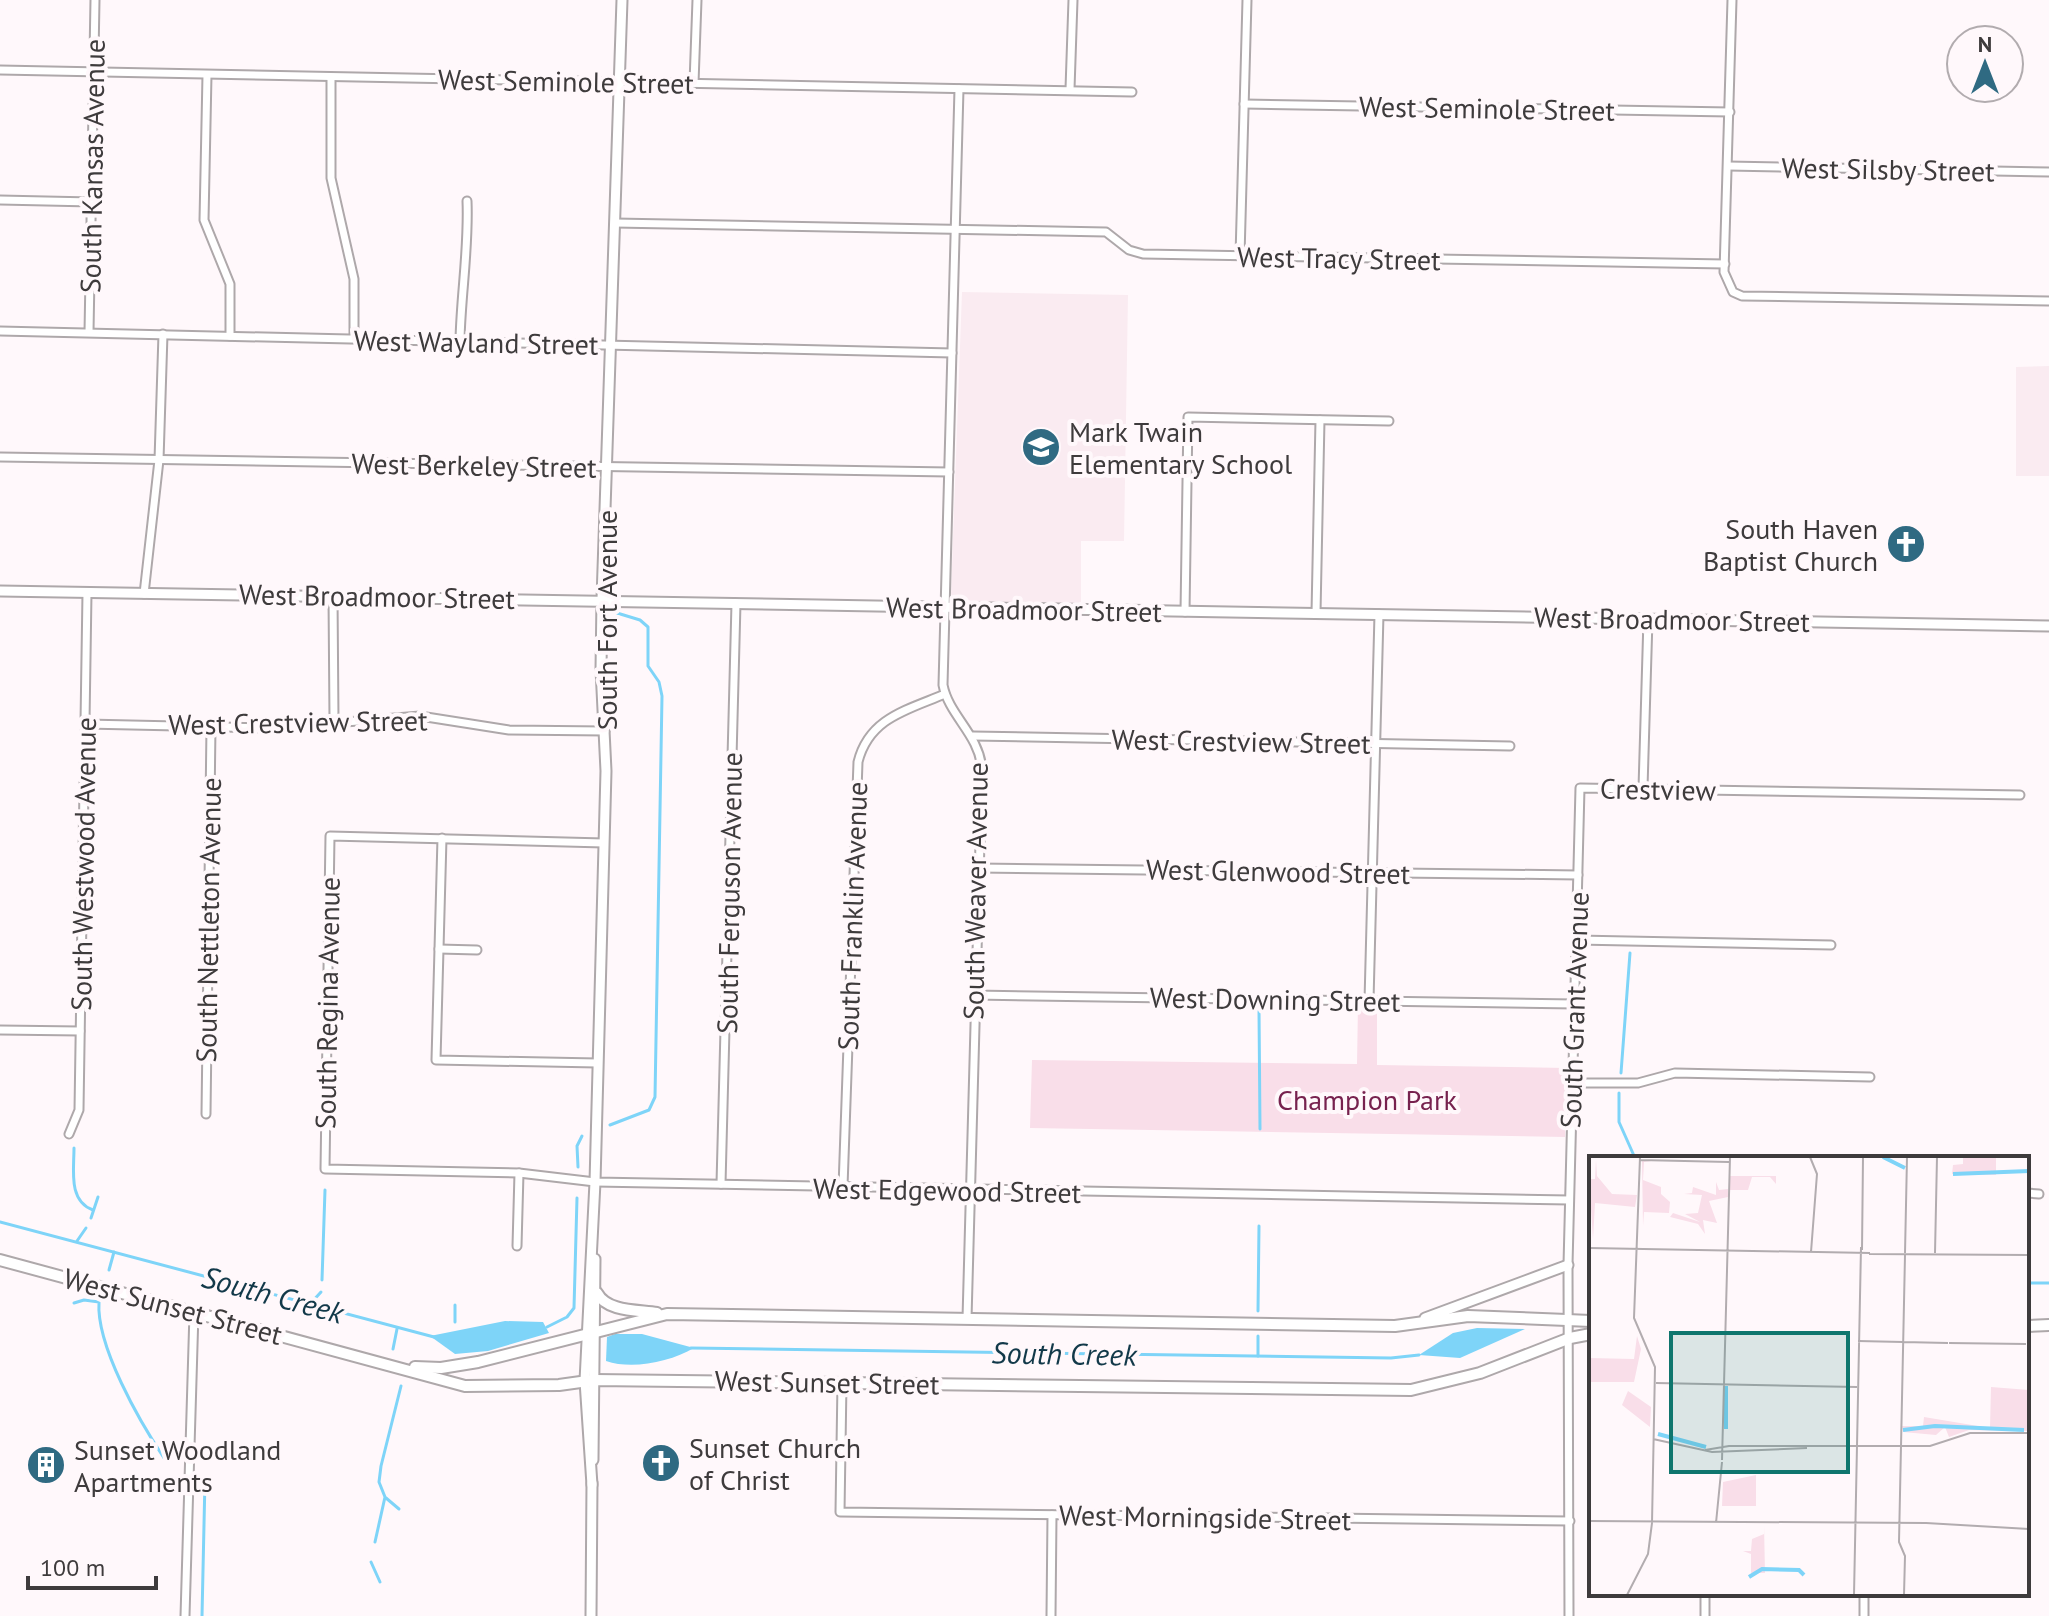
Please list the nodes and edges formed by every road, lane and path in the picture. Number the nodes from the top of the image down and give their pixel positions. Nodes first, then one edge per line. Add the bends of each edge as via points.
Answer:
1 (95, 0) edge
2 (622, 0) edge
3 (697, 0) edge
4 (1073, 0) edge
5 (1247, 0) edge
6 (1732, 0) edge
7 (0, 70) edge
8 (95, 72) junction
9 (207, 75) junction
10 (331, 77) junction
11 (619, 82) junction
12 (694, 83) junction
13 (959, 89) junction
14 (1070, 89) junction
15 (1132, 92) dead end
16 (1244, 104) junction
17 (1730, 112) junction
18 (1728, 166) junction
19 (2049, 172) edge
20 (0, 200) edge
21 (467, 201) dead end
22 (92, 202) junction
23 (615, 223) junction
24 (957, 229) junction
25 (1240, 256) junction
26 (1725, 264) junction
27 (2049, 301) edge
28 (0, 331) edge
29 (89, 332) junction
30 (163, 334) junction
31 (230, 336) junction
32 (354, 338) junction
33 (460, 340) junction
34 (611, 345) junction
35 (952, 353) junction
36 (1320, 420) junction
37 (1389, 421) dead end
38 (0, 457) edge
39 (159, 460) junction
40 (607, 467) junction
41 (949, 472) junction
42 (0, 591) edge
43 (87, 593) junction
44 (144, 594) junction
45 (333, 596) junction
46 (602, 599) junction
47 (736, 603) junction
48 (944, 608) junction
49 (1185, 612) junction
50 (1316, 613) junction
51 (1379, 614) junction
52 (1648, 619) junction
53 (2049, 626) edge
54 (945, 694) junction
55 (334, 720) junction
56 (86, 724) junction
57 (211, 727) junction
58 (605, 731) junction
59 (973, 736) junction
60 (1376, 743) junction
61 (1510, 746) dead end
62 (1580, 788) joint
63 (1643, 788) junction
64 (2020, 795) dead end
65 (442, 838) junction
66 (604, 843) junction
67 (978, 868) junction
68 (1373, 872) junction
69 (1578, 875) junction
70 (1577, 940) junction
71 (1831, 945) dead end
72 (439, 949) junction
73 (477, 950) dead end
74 (974, 995) junction
75 (1369, 1001) junction
76 (1575, 1004) junction
77 (0, 1030) edge
78 (80, 1031) junction
79 (597, 1063) junction
80 (1870, 1077) dead end
81 (1572, 1083) junction
82 (206, 1114) dead end
83 (69, 1134) dead end
84 (325, 1169) joint
85 (519, 1173) junction
86 (595, 1182) junction
87 (721, 1184) junction
88 (843, 1187) junction
89 (968, 1191) junction
90 (2029, 1193) edge
91 (2039, 1194) dead end
92 (1569, 1200) junction
93 (593, 1239) junction
94 (517, 1246) dead end
95 (0, 1260) edge
96 (1568, 1265) junction
97 (597, 1293) junction
98 (194, 1312) junction
99 (667, 1314) junction
100 (967, 1319) junction
101 (1570, 1319) junction
102 (1589, 1321) edge
103 (2049, 1325) edge
104 (1395, 1326) junction
105 (2029, 1326) edge
106 (591, 1332) junction
107 (1589, 1334) edge
108 (1570, 1338) junction
109 (393, 1365) junction
110 (590, 1380) junction
111 (842, 1382) junction
112 (1052, 1515) junction
113 (1570, 1521) junction
114 (185, 1616) edge
115 (591, 1616) edge
116 (1051, 1616) edge
117 (1569, 1616) edge

1 - 8 street, South Kansas Avenue
2 - 11 street, South Fort Avenue
3 - 12 street
4 - 14 street
5 - 16 street
6 - 17 street
7 - 8 street, West Seminole Street
8 - 9 street, West Seminole Street
8 - 22 street, South Kansas Avenue
9 - 10 street, West Seminole Street
9 - 31 street via 204,220 230,284
10 - 11 street, West Seminole Street
10 - 32 street via 331,178 354,279
11 - 12 street, West Seminole Street
11 - 23 street, South Fort Avenue
12 - 13 street, West Seminole Street
13 - 14 street, West Seminole Street
13 - 24 street
14 - 15 street, West Seminole Street
16 - 17 street, West Seminole Street
16 - 25 street
17 - 18 street
18 - 19 street, West Silsby Street
18 - 26 street
20 - 22 street
21 - 33 street
22 - 29 street, South Kansas Avenue
23 - 24 street, West Tracy Street
23 - 34 street, South Fort Avenue
24 - 25 street, West Tracy Street via 1106,232 1138,254
24 - 35 street
25 - 26 street, West Tracy Street
26 - 27 street via 1726,283 1742,296
28 - 29 street, West Wayland Street
29 - 30 street, West Wayland Street
30 - 31 street, West Wayland Street
30 - 39 street
31 - 32 street, West Wayland Street
32 - 33 street, West Wayland Street
33 - 34 street, West Wayland Street
34 - 35 street, West Wayland Street
34 - 40 street, South Fort Avenue
35 - 41 street
36 - 37 street
36 - 49 street via 1188,417
36 - 50 street
38 - 39 street, West Berkeley Street
39 - 40 street, West Berkeley Street
39 - 44 street
40 - 41 street, West Berkeley Street
40 - 46 street, South Fort Avenue
41 - 48 street
42 - 43 street, West Broadmoor Street
43 - 44 street, West Broadmoor Street
43 - 56 street, South Westwood Avenue
44 - 45 street, West Broadmoor Street
45 - 46 street, West Broadmoor Street
45 - 55 street
46 - 47 street, West Broadmoor Street
46 - 58 street, South Fort Avenue
47 - 48 street, West Broadmoor Street
47 - 87 street, South Ferguson Avenue
48 - 49 street, West Broadmoor Street
48 - 54 street
49 - 50 street, West Broadmoor Street
50 - 51 street, West Broadmoor Street
51 - 52 street, West Broadmoor Street
51 - 60 street
52 - 53 street, West Broadmoor Street
52 - 63 street
54 - 59 street, South Weaver Avenue
54 - 88 street, South Franklin Avenue via 881,723 866,740 858,762
55 - 57 street, West Crestview Street via 271,728
55 - 58 street, West Crestview Street via 420,716 509,730
56 - 57 street, West Crestview Street
56 - 78 street, South Westwood Avenue
57 - 82 street, South Nettleton Avenue
58 - 66 street, South Fort Avenue
59 - 60 street, West Crestview Street
59 - 67 street, South Weaver Avenue via 982,769
60 - 61 street, West Crestview Street
60 - 68 street
62 - 63 street, Crestview
62 - 69 street, South Grant Avenue
63 - 64 street, Crestview
65 - 66 street
65 - 72 street
65 - 84 street, South Regina Avenue via 330,836
66 - 79 street, South Fort Avenue
67 - 68 street, West Glenwood Street
67 - 74 street, South Weaver Avenue
68 - 69 street, West Glenwood Street
68 - 75 street
69 - 70 street, South Grant Avenue
70 - 71 street
70 - 76 street, South Grant Avenue
72 - 73 street
72 - 79 street via 436,1060
74 - 75 street, West Downing Street
74 - 89 street, South Weaver Avenue
75 - 76 street, West Downing Street
76 - 81 street, South Grant Avenue
77 - 78 street
78 - 83 street, South Westwood Avenue via 79,1110
79 - 86 street, South Fort Avenue
80 - 81 street via 1675,1073 1638,1083
81 - 92 street, South Grant Avenue
84 - 85 street, West Edgewood Street
85 - 86 street, West Edgewood Street
85 - 94 street
86 - 87 street, West Edgewood Street
86 - 93 street, South Fort Avenue
87 - 88 street, West Edgewood Street
88 - 89 street, West Edgewood Street
89 - 92 street, West Edgewood Street
89 - 100 street, South Weaver Avenue
90 - 91 street
92 - 96 street, South Grant Avenue
93 - 97 street, South Fort Avenue
93 - 106 street, South Fort Avenue
95 - 98 main road, West Sunset Street
96 - 101 street, South Grant Avenue
96 - 104 street
97 - 99 main road via 615,1307
97 - 106 street, South Fort Avenue
98 - 109 main road, West Sunset Street
98 - 114 street
99 - 100 main road, West Sunset Street
99 - 106 main road, West Sunset Street
100 - 104 main road, West Sunset Street
101 - 102 main road, West Sunset Street
101 - 104 main road, West Sunset Street via 1468,1316
101 - 108 street, South Grant Avenue
103 - 105 main road
106 - 109 main road, West Sunset Street via 478,1362 441,1368
106 - 110 street, South Fort Avenue
107 - 108 main road, West Sunset Street
108 - 111 main road, West Sunset Street via 1480,1373 1411,1390
108 - 113 street, South Grant Avenue
109 - 110 main road, West Sunset Street via 465,1386
110 - 111 main road, West Sunset Street
110 - 115 street, South Fort Avenue
111 - 112 street, West Morningside Street via 840,1512
112 - 113 street, West Morningside Street
112 - 116 street
113 - 117 street, South Grant Avenue

